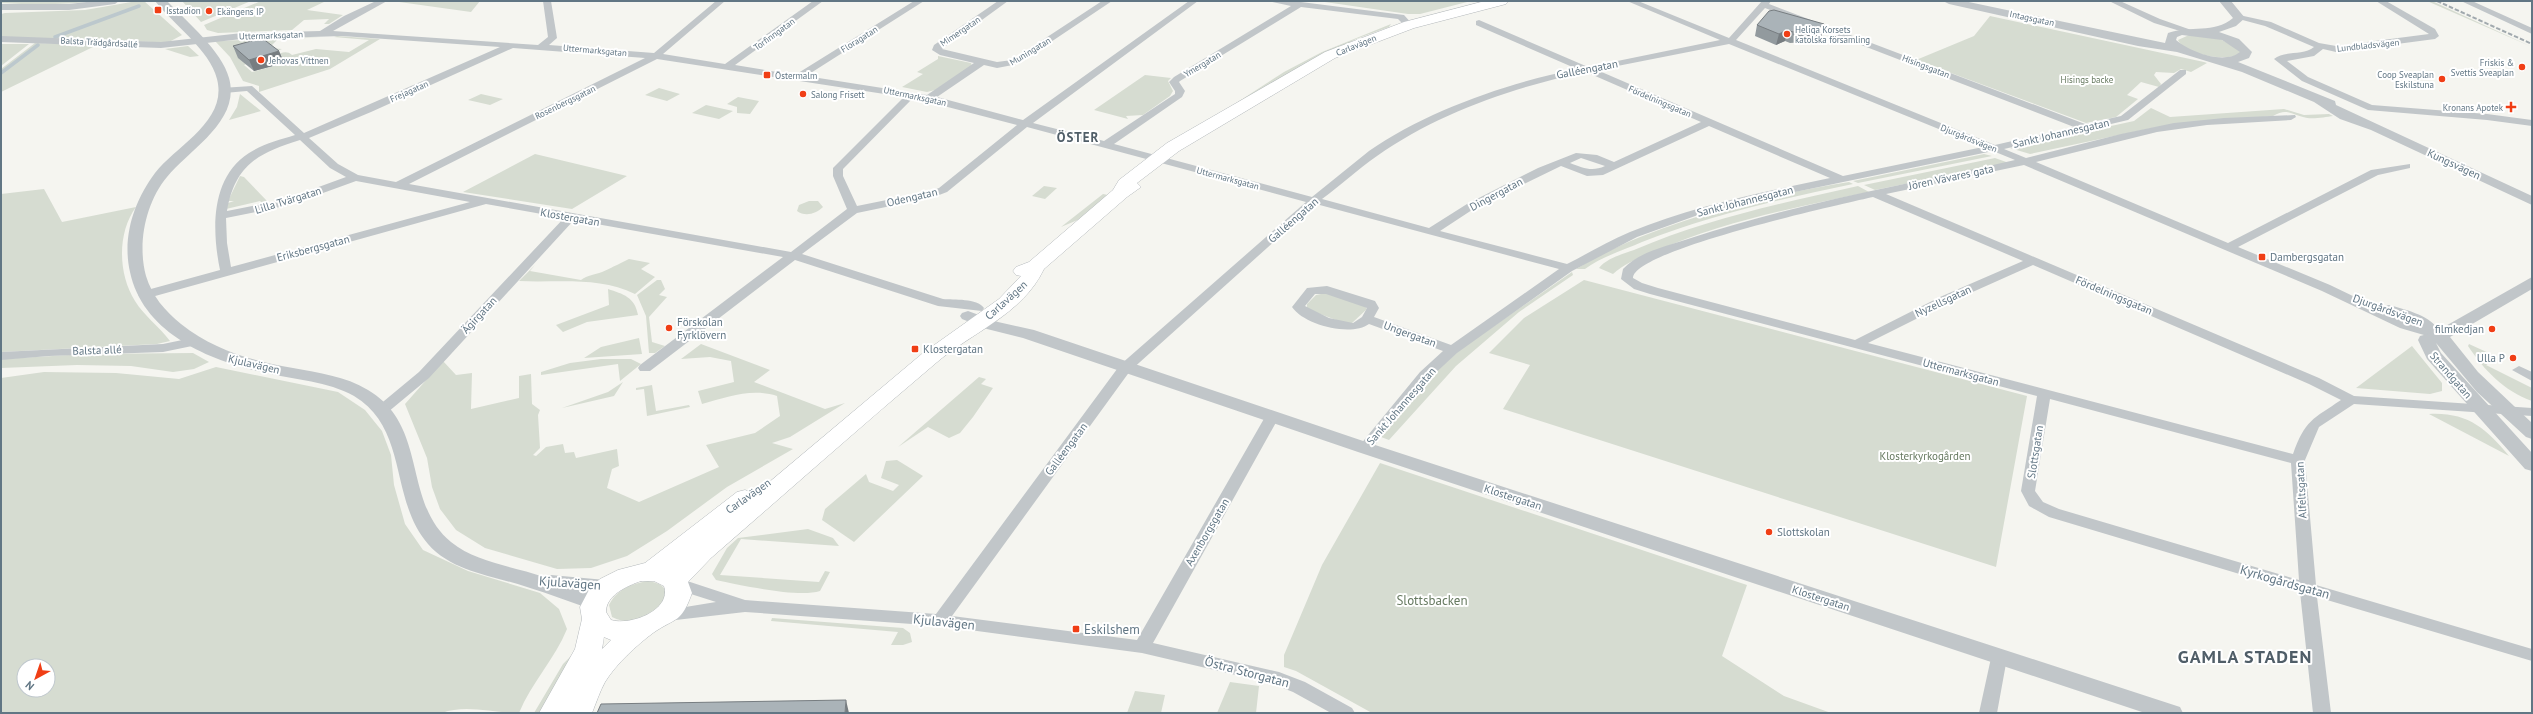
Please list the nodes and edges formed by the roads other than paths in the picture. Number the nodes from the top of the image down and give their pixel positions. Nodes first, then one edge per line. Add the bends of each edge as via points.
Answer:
1 (115, 1) edge
2 (160, 1) edge
3 (383, 1) edge
4 (547, 1) edge
5 (721, 1) edge
6 (819, 1) edge
7 (920, 1) edge
8 (1004, 1) edge
9 (1108, 1) edge
10 (1194, 1) edge
11 (1272, 1) edge
12 (1500, 1) edge
13 (1632, 1) edge
14 (1950, 1) edge
15 (2113, 1) edge
16 (2226, 1) edge
17 (2380, 1) edge
18 (2465, 1) edge
19 (1766, 3) edge
20 (1298, 5) junction
21 (3, 8) edge
22 (2157, 21) junction
23 (2235, 21) junction
24 (1479, 23) dead end
25 (1409, 25) junction
26 (2532, 31) edge
27 (2193, 32) junction
28 (323, 33) junction
29 (2206, 33) junction
30 (2171, 36) junction
31 (2114, 37) junction
32 (1, 39) edge
33 (196, 39) junction
34 (1731, 41) junction
35 (2235, 42) junction
36 (515, 45) junction
37 (542, 46) junction
38 (2321, 46) junction
39 (2177, 48) junction
40 (656, 56) junction
41 (2243, 57) junction
42 (2216, 59) junction
43 (982, 62) junction
44 (728, 66) junction
45 (1586, 69) junction
46 (2183, 72) dead end
47 (798, 77) junction
48 (2293, 88) junction
49 (224, 90) junction
50 (911, 95) junction
51 (929, 98) junction
52 (2291, 117) dead end
53 (1710, 122) junction
54 (2532, 123) edge
55 (1025, 124) junction
56 (2087, 128) junction
57 (303, 137) junction
58 (1106, 145) junction
59 (1994, 148) junction
60 (1162, 160) junction
61 (2024, 161) junction
62 (1562, 162) junction
63 (1613, 166) junction
64 (2406, 166) dead end
65 (355, 178) junction
66 (1841, 179) junction
67 (397, 186) junction
68 (1876, 194) junction
69 (1314, 201) junction
70 (2532, 201) edge
71 (483, 202) junction
72 (854, 210) junction
73 (220, 216) junction
74 (571, 217) junction
75 (1432, 231) junction
76 (2229, 247) junction
77 (794, 256) junction
78 (2033, 261) junction
79 (1568, 268) junction
80 (226, 272) junction
81 (1627, 279) joint
82 (2532, 282) edge
83 (144, 295) junction
84 (980, 315) junction
85 (1367, 319) junction
86 (2442, 336) junction
87 (192, 342) junction
88 (1856, 345) junction
89 (1452, 350) junction
90 (1, 356) edge
91 (645, 368) dead end
92 (1125, 368) junction
93 (2519, 370) dead end
94 (2532, 377) edge
95 (2044, 394) junction
96 (2351, 400) junction
97 (2480, 408) junction
98 (383, 409) junction
99 (2506, 410) junction
100 (2532, 412) edge
101 (1272, 417) junction
102 (849, 427) junction
103 (2532, 433) edge
104 (1365, 448) junction
105 (2298, 460) junction
106 (2532, 465) edge
107 (2038, 506) joint
108 (651, 572) junction
109 (676, 582) junction
110 (2308, 588) junction
111 (600, 603) junction
112 (745, 606) junction
113 (940, 620) junction
114 (654, 622) junction
115 (1142, 647) junction
116 (2532, 655) edge
117 (1999, 658) junction
118 (553, 713) edge
119 (578, 713) edge
120 (1346, 713) edge
121 (1988, 713) edge
122 (2172, 713) edge
123 (2322, 713) edge

1 - 21 street via 69,7
2 - 33 street, Kjulavägen
3 - 28 street
4 - 37 street via 553,38
5 - 40 street, Rosenbergsgatan
6 - 44 street, Torfinngatan
7 - 47 street, Floragatan
8 - 43 street, Mimergatan via 937,47 937,50 943,53
9 - 43 street, Muningatan via 1014,62 997,65
10 - 55 street, Odengatan
11 - 20 street
12 - 25 main road, Carlavägen
13 - 34 street, Djurgårdsvägen
14 - 31 street, Intagsgatan
15 - 22 street
16 - 23 street
17 - 38 street, Lundbladsvägen via 2432,31 2435,36 2345,49
18 - 26 street
19 - 34 street
19 - 56 street, Hisingsgatan
20 - 25 street via 1386,16 1397,23
20 - 58 street, Ymergatan via 1176,79 1174,82 1180,91 1179,96
22 - 27 street
22 - 30 street
23 - 29 street
23 - 35 street via 2229,36
23 - 38 street, Lundbladsvägen via 2268,24
24 - 45 street, Fördelningsgatan
25 - 60 main road, Carlavägen via 1330,56 1224,119
27 - 29 street, Intagsgatan
27 - 30 street, Intagsgatan
28 - 33 street, Uttermarksgatan
28 - 36 street, Uttermarksgatan
29 - 35 street
30 - 31 street, Intagsgatan via 2159,40
30 - 39 street via 2170,41
31 - 39 street, Intagsgatan
32 - 33 street, Balsta Trädgårdsallé via 161,45
33 - 49 street, Kjulavägen via 221,70
34 - 45 street, Galléengatan
34 - 59 street, Djurgårdsvägen
35 - 41 street via 2244,48 2246,52
36 - 37 street, Uttermarksgatan
36 - 57 street, Frejagatan
37 - 40 street, Uttermarksgatan
38 - 54 street via 2311,54 2279,59 2299,76 2366,106
39 - 42 street, Intagsgatan via 2194,55
40 - 44 street, Uttermarksgatan
40 - 67 street, Rosenbergsgatan
41 - 42 street
41 - 48 street, Kungsvägen
42 - 48 street, Kungsvägen
43 - 51 street
44 - 47 street, Uttermarksgatan
45 - 53 street, Fördelningsgatan
45 - 69 street, Galléengatan via 1508,89 1423,126 1374,153
46 - 56 street, Sankt Johannesgatan via 2129,115
47 - 50 street, Uttermarksgatan
48 - 70 street, Kungsvägen via 2345,116 2376,127
49 - 57 street, Klostergatan via 249,88
49 - 83 street, Kjulavägen via 219,113 208,129 161,176 139,217 135,239 136,263
50 - 51 street, Uttermarksgatan
50 - 72 street via 838,168 838,176
51 - 55 street, Uttermarksgatan
52 - 61 street, Jören Vävares gata via 2157,129
53 - 63 street
53 - 66 street, Fördelningsgatan
55 - 58 street, Uttermarksgatan
55 - 72 street, Odengatan via 943,190
56 - 59 street, Sankt Johannesgatan
57 - 65 street, Klostergatan via 334,166
57 - 73 street via 263,151 245,161 225,194
58 - 60 street, Uttermarksgatan
59 - 61 street, Djurgårdsvägen
59 - 66 street, Sankt Johannesgatan
60 - 69 street, Uttermarksgatan
60 - 84 main road, Carlavägen via 1135,186 1121,192 1036,266 1033,276
61 - 68 street, Jören Vävares gata
61 - 76 street, Djurgårdsvägen
62 - 63 street, Dingergatan via 1586,155
62 - 63 street via 1594,174
62 - 75 street, Dingergatan via 1471,206
64 - 76 street via 2375,172
65 - 67 street, Klostergatan
65 - 73 street, Lilla Tvärgatan via 270,208
66 - 79 street, Sankt Johannesgatan via 1694,213 1633,235
67 - 71 street, Klostergatan
68 - 78 street, Fördelningsgatan
68 - 81 street, Jören Vävares gata via 1731,227 1631,267 1627,272
69 - 75 street, Uttermarksgatan
69 - 92 street, Galléengatan
71 - 74 street, Klostergatan
71 - 80 street, Eriksbergsgatan
72 - 77 street, Odengatan
73 - 80 street via 220,245
74 - 77 street, Klostergatan
74 - 98 street, Ägirgatan via 424,375
75 - 79 street, Uttermarksgatan
76 - 86 street, Djurgårdsvägen via 2326,288 2404,325
77 - 84 street, Klostergatan via 942,303 947,308
77 - 91 street, Odengatan
78 - 88 street, Nyzellsgatan via 1944,300
78 - 96 street, Fördelningsgatan via 2314,381
79 - 89 street, Sankt Johannesgatan
80 - 83 street, Eriksbergsgatan
81 - 88 street, Uttermarksgatan via 1654,292
82 - 86 street
83 - 87 street, Kjulavägen via 156,312
84 - 92 street, Klostergatan
84 - 102 main road, Carlavägen
85 - 85 street, Ungergatan via 1373,308 1371,304 1327,290 1311,291 1298,307 1304,313 1346,327 1356,327
85 - 89 street, Ungergatan
86 - 97 street, Strandgatan via 2426,340 2428,347
86 - 99 street, Strandgatan via 2461,364
87 - 90 street, Balsta allé via 164,348
87 - 98 street, Kjulavägen via 218,356 242,364 347,385
88 - 95 street, Uttermarksgatan
89 - 104 street, Sankt Johannesgatan via 1425,375
92 - 101 street, Klostergatan
92 - 113 street, Galléengatan
93 - 94 street
95 - 105 street, Uttermarksgatan
95 - 107 street, Slottsgatan via 2028,491 2031,501
96 - 97 street
96 - 105 street, Alfeltsgatan via 2314,424
97 - 99 street
97 - 106 street, Strandgatan
98 - 111 street, Kjulavägen via 403,451 412,499 421,519 436,540 466,559
99 - 100 street
99 - 103 street, Strandgatan
101 - 104 street, Klostergatan
101 - 115 street, Axenborgsgatan
102 - 108 main road, Carlavägen via 719,517
102 - 109 main road, Carlavägen via 702,552
104 - 117 street, Klostergatan
105 - 110 street, Alfeltsgatan
107 - 110 street, Kyrkogårdsgatan via 2054,513
108 - 109 main road via 665,574
108 - 111 main road via 630,575
109 - 112 street, Kjulavägen
109 - 114 main road via 680,590 677,601
110 - 116 street, Kyrkogårdsgatan
110 - 123 street, Alfeltsgatan
111 - 114 main road via 608,629 620,631
111 - 118 main road via 588,649
112 - 113 street, Kjulavägen
112 - 114 street, Kjulavägen via 706,609
113 - 115 street, Kjulavägen
114 - 119 main road via 618,649 594,676
115 - 120 street, Östra Storgatan via 1273,677 1299,687
117 - 121 street
117 - 122 street, Klostergatan

